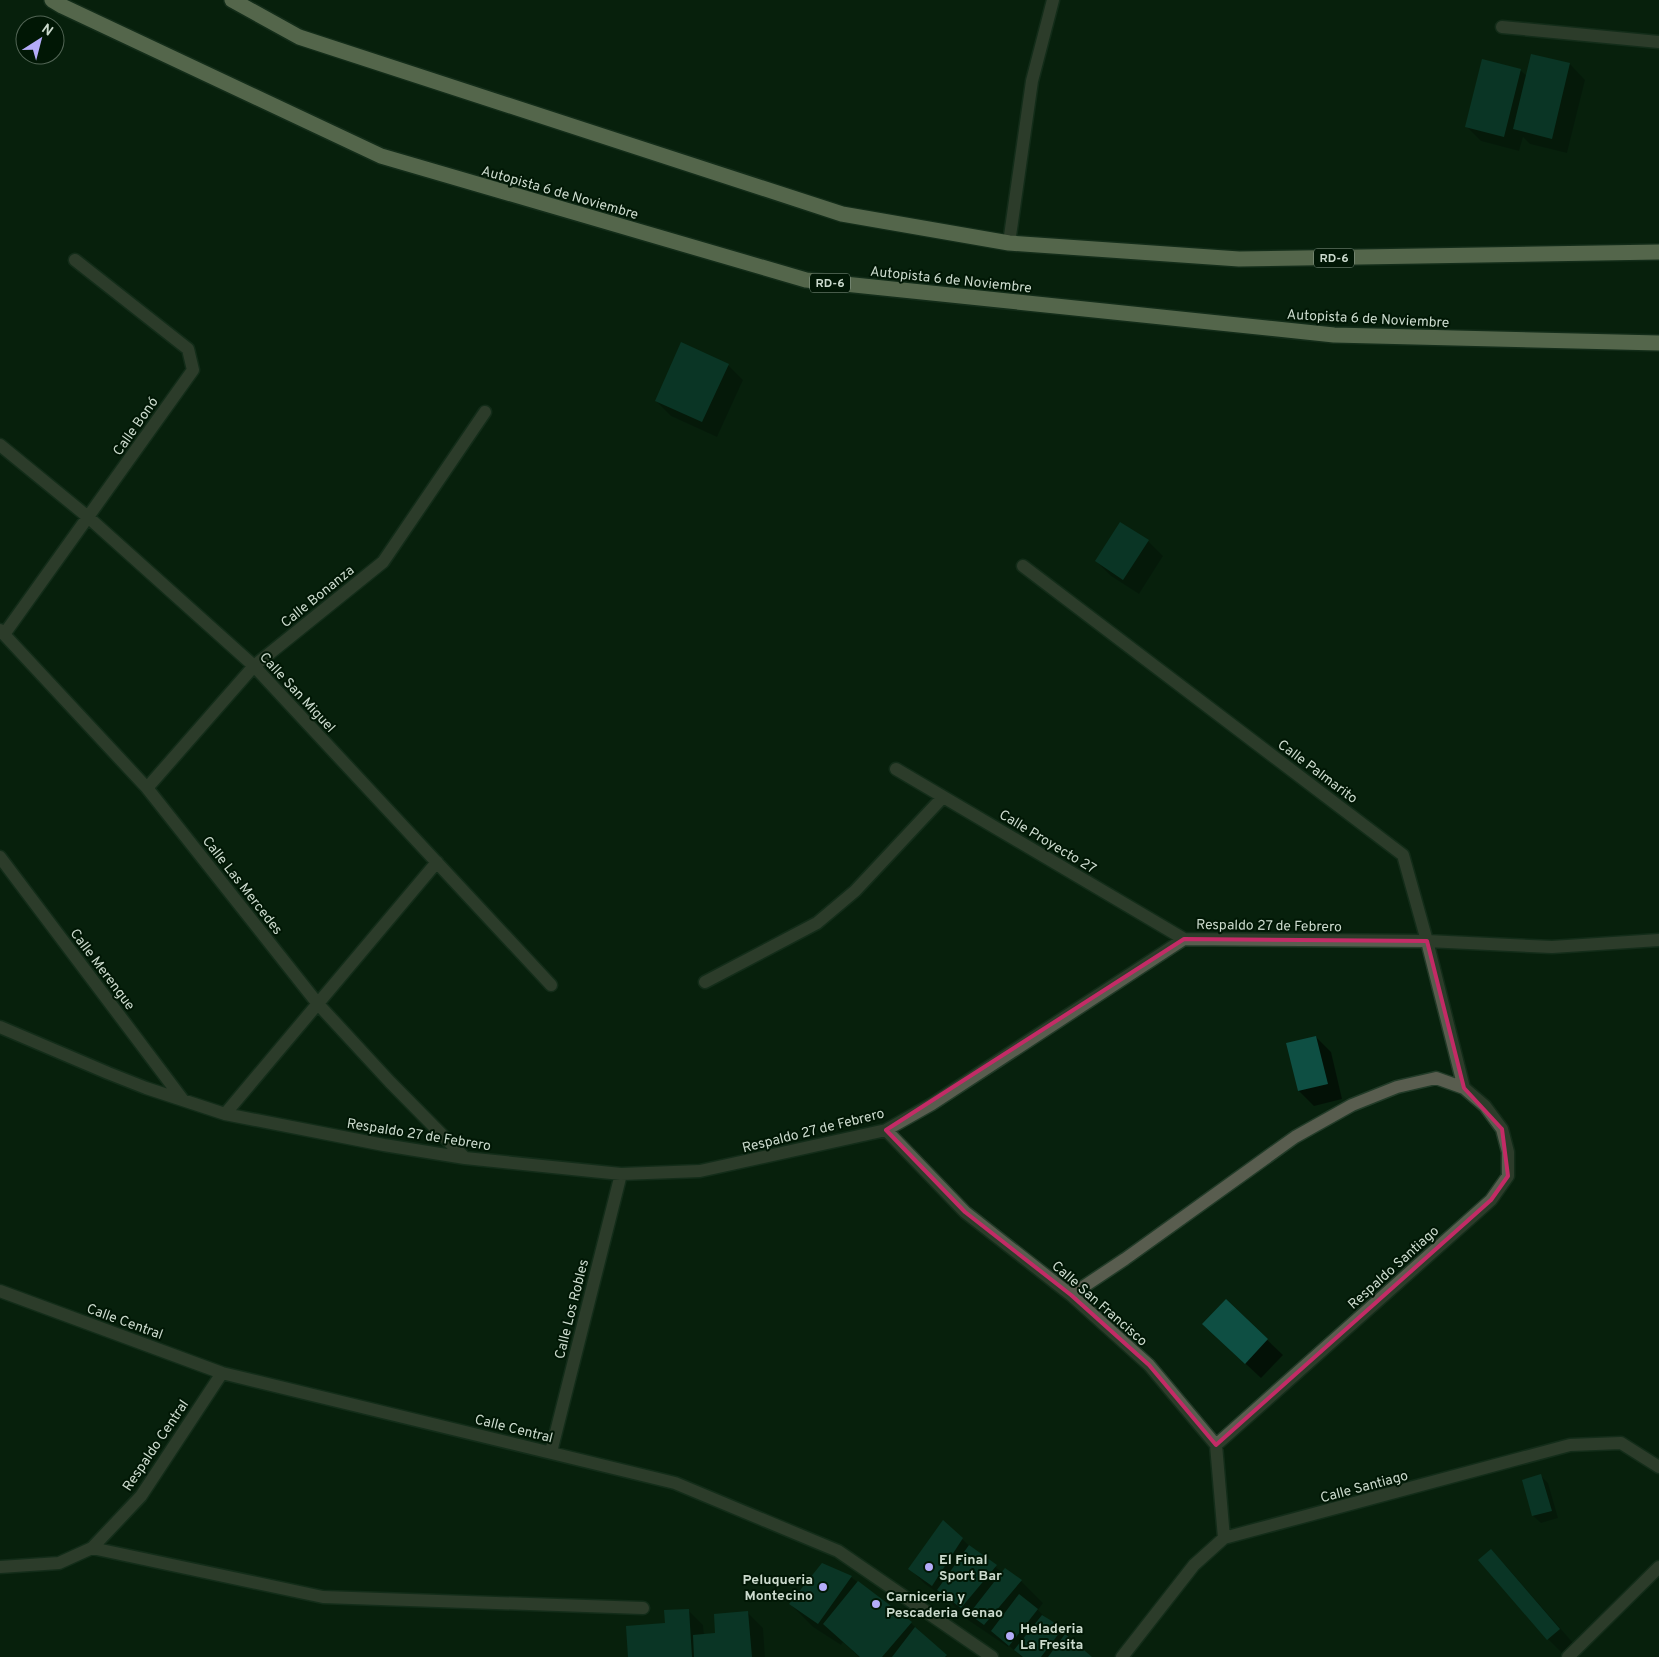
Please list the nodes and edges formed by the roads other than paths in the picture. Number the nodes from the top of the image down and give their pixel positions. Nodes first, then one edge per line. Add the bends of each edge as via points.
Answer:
1 (52, 0) edge
2 (232, 0) edge
3 (1053, 0) edge
4 (1502, 27) dead end
5 (1659, 42) edge
6 (1009, 243) junction
7 (1659, 252) edge
8 (75, 260) dead end
9 (1659, 343) edge
10 (485, 412) dead end
11 (0, 445) edge
12 (88, 517) junction
13 (1022, 566) dead end
14 (2, 632) edge
15 (254, 666) junction
16 (896, 769) dead end
17 (147, 788) junction
18 (943, 797) junction
19 (0, 857) edge
20 (437, 862) junction
21 (1184, 939) junction
22 (1659, 940) edge
23 (1427, 941) junction
24 (705, 982) dead end
25 (551, 985) dead end
26 (318, 1004) junction
27 (0, 1027) edge
28 (1464, 1088) junction
29 (183, 1100) junction
30 (225, 1114) junction
31 (886, 1130) junction
32 (465, 1158) junction
33 (621, 1174) junction
34 (0, 1291) edge
35 (1071, 1295) junction
36 (222, 1373) junction
37 (1216, 1445) junction
38 (550, 1452) junction
39 (1659, 1467) edge
40 (1224, 1538) junction
41 (92, 1548) junction
42 (0, 1567) edge
43 (1659, 1567) edge
44 (643, 1608) dead end
45 (992, 1657) edge
46 (1122, 1657) edge
47 (1568, 1657) edge

1 - 9 highway, Autopista 6 de Noviembre / RD-6 via 381,156 806,280 1334,335
2 - 6 highway, RD-6 via 299,37 842,214
3 - 6 street via 1032,81
4 - 5 street
6 - 7 highway, RD-6 via 1239,259
8 - 12 street, Calle Bonó via 188,349 193,370
10 - 15 street, Calle Bonanza via 383,562
11 - 12 street, Calle San Miguel
12 - 14 street, Calle Bonó
12 - 15 street, Calle San Miguel
13 - 23 street, Calle Palmarito via 1403,855
14 - 17 street, Calle Las Mercedes
15 - 17 street, Calle Bonanza
15 - 20 street, Calle San Miguel
16 - 18 street, Calle Proyecto 27
17 - 26 street, Calle Las Mercedes
18 - 21 street, Calle Proyecto 27
18 - 24 street via 855,890 817,923
19 - 29 street, Calle Merengue
20 - 25 street, Calle San Miguel
20 - 26 street
21 - 23 street, Respaldo 27 de Febrero
21 - 31 street, Respaldo 27 de Febrero via 932,1104
22 - 23 street, Respaldo 27 de Febrero via 1552,947
23 - 28 street, Calle Palmarito
26 - 30 street
26 - 32 street, Calle Las Mercedes
27 - 29 street, Respaldo 27 de Febrero via 108,1073
28 - 35 street via 1436,1078 1397,1087 1352,1105 1295,1137
28 - 37 street, Respaldo Santiago via 1485,1106 1502,1129 1508,1152 1508,1176 1491,1200
29 - 30 street, Respaldo 27 de Febrero
30 - 32 street, Respaldo 27 de Febrero
31 - 33 street, Respaldo 27 de Febrero via 700,1171
31 - 35 street, Calle San Francisco via 965,1212
32 - 33 street, Respaldo 27 de Febrero
33 - 38 street, Calle Los Robles
34 - 36 street, Calle Central
35 - 37 street, Calle San Francisco via 1149,1365
36 - 38 street, Calle Central
36 - 41 street, Respaldo Central via 141,1496
37 - 40 street
38 - 45 street, Calle Central via 675,1483 838,1551
39 - 40 street, Calle Santiago via 1620,1443 1570,1445
40 - 46 street, Calle Santiago via 1194,1565
41 - 42 street, Respaldo Central via 59,1563
41 - 44 street via 323,1597
43 - 47 street

